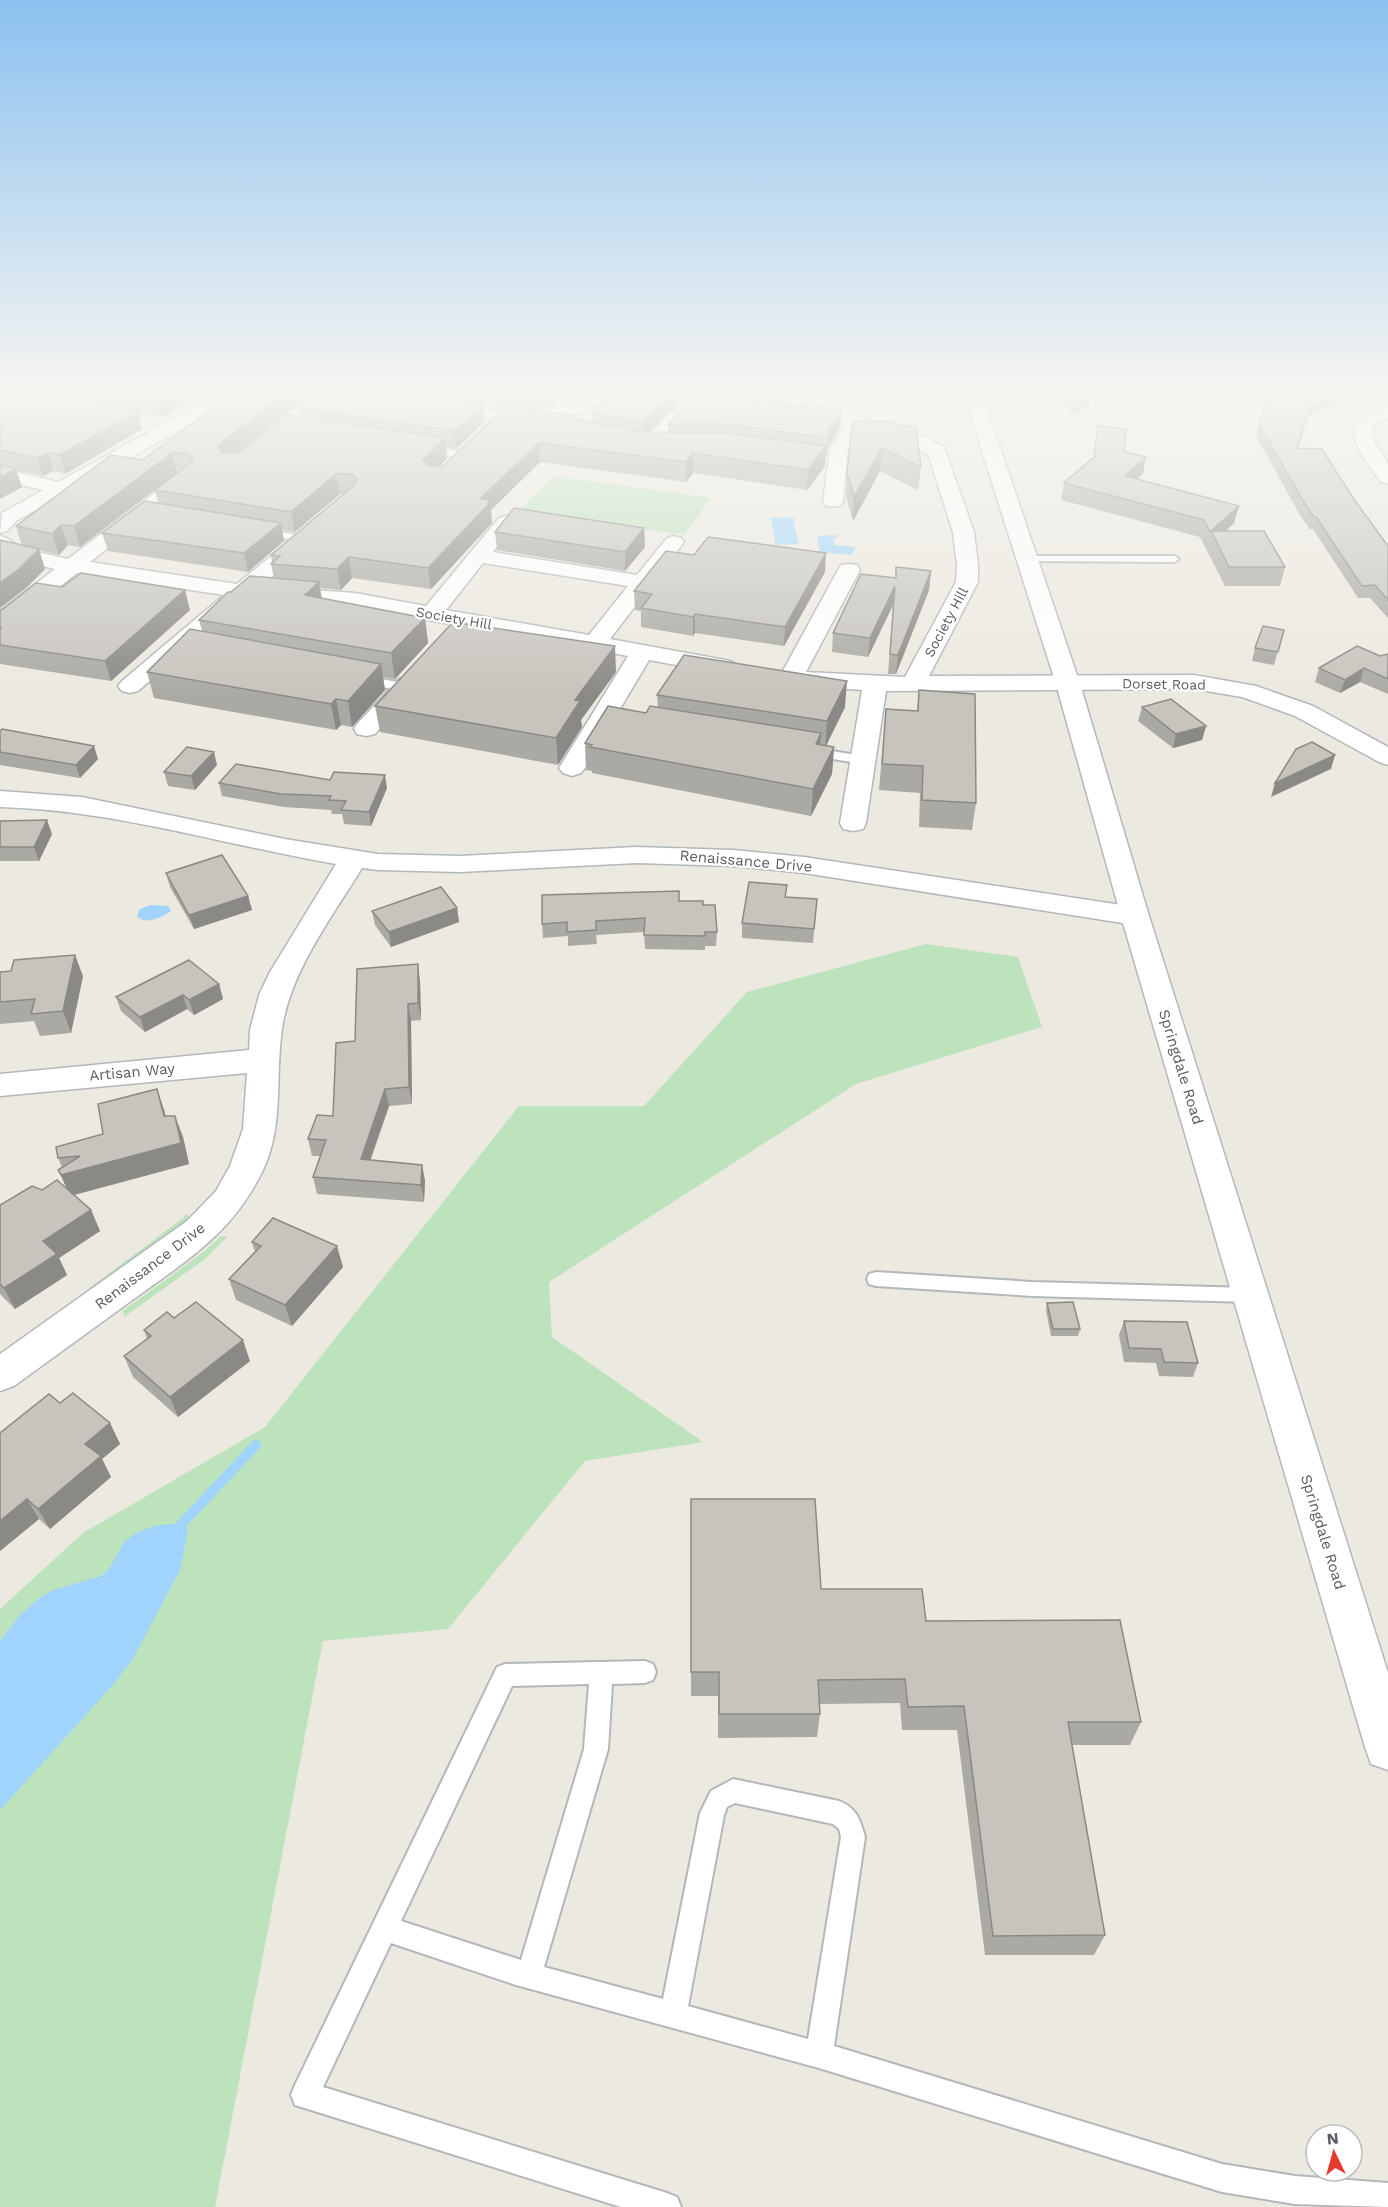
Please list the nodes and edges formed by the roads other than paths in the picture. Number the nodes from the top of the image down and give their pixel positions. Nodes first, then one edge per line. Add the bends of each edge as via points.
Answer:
1 (56, 491) edge
2 (173, 491) edge
3 (833, 491) edge
4 (951, 491) edge
5 (1005, 491) edge
6 (833, 502) dead end
7 (506, 522) edge
8 (322, 523) edge
9 (0, 527) edge
10 (247, 530) edge
11 (304, 538) junction
12 (0, 542) edge
13 (675, 542) dead end
14 (477, 556) junction
15 (1028, 559) junction
16 (1174, 560) dead end
17 (71, 566) junction
18 (849, 570) dead end
19 (642, 582) junction
20 (241, 591) junction
21 (431, 614) junction
22 (0, 621) edge
23 (594, 644) junction
24 (642, 652) junction
25 (744, 671) edge
26 (347, 677) edge
27 (412, 679) joint
28 (875, 684) junction
29 (913, 684) junction
30 (1068, 684) junction
31 (130, 686) dead end
32 (366, 729) dead end
33 (795, 749) edge
34 (1388, 757) edge
35 (863, 760) junction
36 (572, 768) dead end
37 (0, 799) edge
38 (853, 823) dead end
39 (353, 859) junction
40 (1136, 916) junction
41 (264, 1060) junction
42 (0, 1085) edge
43 (876, 1279) dead end
44 (1250, 1295) junction
45 (0, 1375) edge
46 (645, 1672) dead end
47 (601, 1674) junction
48 (1388, 1748) edge
49 (385, 1928) junction
50 (529, 1975) junction
51 (673, 2014) junction
52 (819, 2055) junction
53 (1388, 2197) edge
54 (667, 2207) edge

1 - 9 street
2 - 17 street via 149,514
3 - 6 street
4 - 29 street, Society Hill via 970,559 967,582
5 - 15 street, Springdale Road
7 - 14 street
8 - 11 street
10 - 11 lane
11 - 20 street
12 - 17 street, Society Hill via 13,553
13 - 19 street
14 - 19 street
14 - 21 street
15 - 16 lane
15 - 30 street, Springdale Road
17 - 20 street, Society Hill
17 - 22 street
18 - 28 street via 782,677
19 - 23 street
20 - 21 street, Society Hill via 343,599
20 - 31 street via 183,647
21 - 23 street, Society Hill via 457,628
23 - 24 street, Society Hill
24 - 25 street, Society Hill
24 - 36 street via 607,719
26 - 27 lane
27 - 32 street
28 - 29 street
28 - 35 street
29 - 30 street
30 - 34 street, Dorset Road via 1194,682 1247,691 1304,711
30 - 40 street, Springdale Road
33 - 35 lane
35 - 38 street
37 - 39 street, Renaissance Drive via 82,805
39 - 40 street, Renaissance Drive via 460,864 619,855 733,858
39 - 41 street, Renaissance Drive via 279,983 268,1018
40 - 44 street, Springdale Road
41 - 42 street, Artisan Way
41 - 45 street, Renaissance Drive via 260,1129 255,1148 239,1184 217,1214 200,1231
43 - 44 lane via 1032,1289
44 - 48 street, Springdale Road
46 - 47 lane
47 - 49 lane via 505,1675
47 - 50 lane via 596,1749
49 - 50 lane
49 - 54 lane via 305,2095
50 - 51 lane
51 - 52 lane
51 - 52 lane via 718,1798 733,1791 839,1813 849,1822 853,1837
52 - 53 lane via 1222,2178 1295,2190

